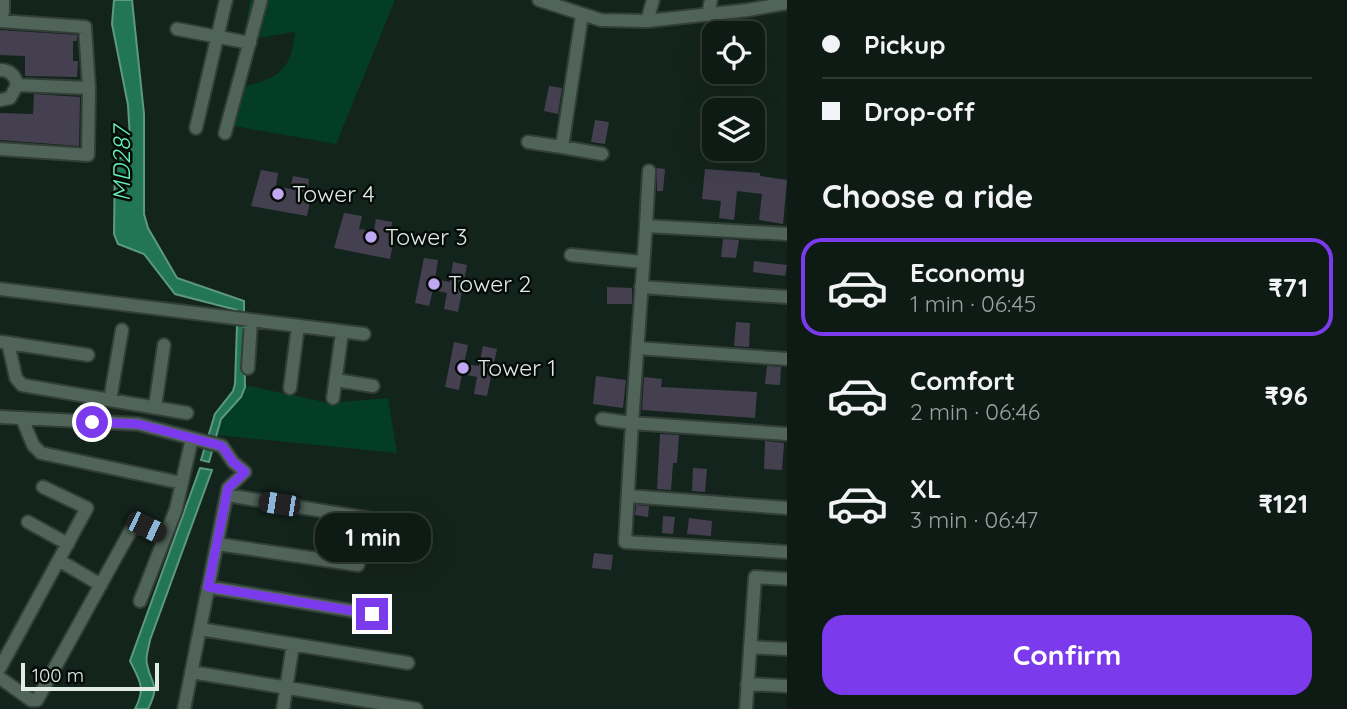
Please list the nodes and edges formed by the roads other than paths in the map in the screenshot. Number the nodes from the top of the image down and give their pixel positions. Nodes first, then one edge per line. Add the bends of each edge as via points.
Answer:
1 (226, 0) edge
2 (261, 0) edge
3 (540, 0) edge
4 (653, 0) edge
5 (711, 0) edge
6 (787, 2) edge
7 (2, 11) edge
8 (582, 15) junction
9 (708, 15) junction
10 (647, 22) junction
11 (177, 29) dead end
12 (217, 37) junction
13 (250, 43) junction
14 (0, 70) edge
15 (17, 86) junction
16 (89, 88) junction
17 (0, 100) edge
18 (196, 128) dead end
19 (225, 133) dead end
20 (528, 142) dead end
21 (562, 147) junction
22 (0, 149) edge
23 (602, 154) dead end
24 (649, 171) dead end
25 (646, 226) junction
26 (787, 234) edge
27 (571, 255) dead end
28 (643, 261) junction
29 (641, 287) junction
30 (0, 289) edge
31 (787, 297) edge
32 (251, 321) junction
33 (298, 326) junction
34 (122, 330) dead end
35 (342, 332) junction
36 (364, 334) dead end
37 (4, 342) edge
38 (164, 345) dead end
39 (637, 348) junction
40 (88, 355) dead end
41 (787, 359) edge
42 (248, 368) dead end
43 (335, 380) junction
44 (373, 386) dead end
45 (290, 388) dead end
46 (333, 398) dead end
47 (110, 400) junction
48 (155, 407) junction
49 (187, 413) dead end
50 (0, 417) edge
51 (23, 418) junction
52 (602, 419) dead end
53 (632, 423) junction
54 (787, 434) edge
55 (195, 439) junction
56 (181, 482) junction
57 (43, 487) dead end
58 (227, 495) junction
59 (628, 496) junction
60 (787, 508) edge
61 (384, 521) dead end
62 (28, 522) dead end
63 (165, 536) junction
64 (68, 544) junction
65 (217, 544) junction
66 (787, 552) edge
67 (60, 562) junction
68 (358, 565) dead end
69 (787, 579) edge
70 (101, 585) junction
71 (208, 587) junction
72 (140, 601) dead end
73 (372, 614) dead end
74 (200, 629) junction
75 (293, 645) junction
76 (750, 647) junction
77 (787, 649) edge
78 (408, 663) dead end
79 (0, 668) edge
80 (191, 672) junction
81 (0, 678) edge
82 (747, 684) junction
83 (787, 686) edge
84 (287, 688) junction
85 (32, 705) edge
86 (184, 709) edge
87 (283, 709) edge
88 (416, 709) edge
89 (746, 709) edge

1 - 12 street
2 - 13 street
3 - 8 street
4 - 10 street
5 - 9 street
6 - 9 street
7 - 16 street via 85,27
8 - 10 street
8 - 21 street
9 - 10 street
11 - 12 street
12 - 13 street
12 - 18 street
13 - 19 street
14 - 15 street via 10,72
15 - 16 street
15 - 17 street via 10,98
16 - 22 street via 88,155
20 - 21 street
21 - 23 street
24 - 25 street
25 - 26 street
25 - 28 street
27 - 28 street
28 - 29 street
29 - 31 street
29 - 39 street
30 - 32 street
32 - 33 street
32 - 42 street
33 - 35 street
33 - 45 street
34 - 47 street
35 - 36 street
35 - 43 street
37 - 40 street
37 - 47 street via 22,385
38 - 48 street
39 - 41 street
39 - 53 street
43 - 44 street
43 - 46 street
47 - 48 street
48 - 49 street
50 - 51 street
51 - 55 street via 138,424
51 - 56 street via 41,453
52 - 53 street
53 - 54 street
53 - 59 street
55 - 56 street
55 - 58 street via 222,446 245,472 228,488
56 - 63 street
57 - 64 street via 87,508
58 - 61 street
58 - 65 street
59 - 60 street
59 - 66 street via 625,542
62 - 64 street
63 - 70 street via 146,527 132,528
63 - 72 street
64 - 67 street
65 - 68 street
65 - 71 street
67 - 70 street
67 - 79 street
69 - 76 street via 755,577
70 - 85 street
71 - 73 street
71 - 74 street
74 - 75 street
74 - 80 street
75 - 78 street
75 - 84 street
76 - 77 street
76 - 82 street
80 - 84 street
80 - 86 street
81 - 85 street
82 - 83 street
82 - 89 street
84 - 87 street
84 - 88 street

